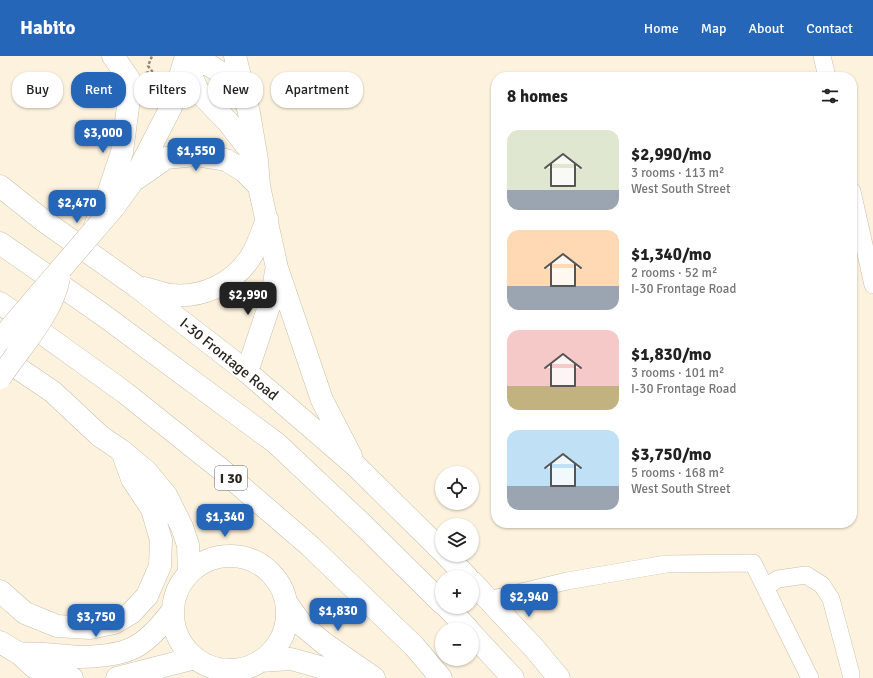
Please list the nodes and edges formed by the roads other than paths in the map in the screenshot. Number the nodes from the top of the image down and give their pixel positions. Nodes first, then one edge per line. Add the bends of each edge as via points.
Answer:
1 (113, 56) edge
2 (234, 56) edge
3 (822, 56) edge
4 (185, 59) edge
5 (826, 72) edge
6 (249, 113) junction
7 (257, 160) junction
8 (133, 181) junction
9 (0, 186) edge
10 (259, 186) junction
11 (857, 210) edge
12 (267, 219) junction
13 (93, 232) junction
14 (0, 243) edge
15 (871, 264) edge
16 (277, 268) junction
17 (60, 270) junction
18 (873, 285) edge
19 (136, 286) junction
20 (0, 303) edge
21 (0, 340) edge
22 (0, 356) edge
23 (247, 372) junction
24 (0, 378) edge
25 (122, 452) junction
26 (356, 466) junction
27 (435, 544) edge
28 (453, 562) edge
29 (460, 570) edge
30 (189, 572) junction
31 (765, 588) junction
32 (479, 589) edge
33 (0, 591) edge
34 (435, 596) edge
35 (489, 600) junction
36 (286, 602) junction
37 (173, 610) junction
38 (453, 614) edge
39 (461, 622) edge
40 (0, 642) edge
41 (479, 642) edge
42 (20, 654) junction
43 (195, 658) junction
44 (260, 662) junction
45 (72, 678) edge
46 (117, 678) edge
47 (347, 678) edge
48 (374, 678) edge
49 (441, 678) edge
50 (513, 678) edge
51 (559, 678) edge
52 (810, 678) edge
53 (851, 678) edge

1 - 13 main road via 129,78 129,99 122,152
2 - 6 main road
3 - 5 street
4 - 6 main road via 204,62 226,76
4 - 7 main road via 198,91 228,122
4 - 8 main road via 171,107
6 - 7 main road
7 - 10 main road
8 - 10 main road via 166,158 195,155 226,160 244,171
8 - 13 main road, bridge
9 - 19 main road, I-30 Frontage Road via 44,221
10 - 12 main road
11 - 15 street
12 - 16 main road
12 - 19 main road via 258,244 242,270 221,285 208,291 183,295 170,295
13 - 17 main road, bridge
14 - 34 main road via 103,314 276,443
15 - 18 street
16 - 23 main road via 272,297
16 - 26 main road via 322,400
17 - 21 main road, bridge
17 - 24 main road, bridge via 56,292 48,309
19 - 23 main road, I-30 Frontage Road
20 - 49 main road, I 30 via 124,392 223,471 310,546 414,646
22 - 25 main road via 53,392 100,436
23 - 26 main road, I-30 Frontage Road
25 - 30 main road via 147,472 174,509 188,545
25 - 33 main road via 132,479 152,509 161,540 160,566 147,596 131,613 114,623 90,628 57,626 25,613
26 - 27 main road, I-30 Frontage Road
28 - 29 main road
30 - 36 main road via 213,558 226,555 253,560 275,577
30 - 37 main road via 175,596
31 - 35 street via 753,563 666,564 568,580
31 - 52 street
31 - 53 street via 778,579 806,576 822,586 831,599
32 - 35 main road
35 - 51 main road
36 - 44 main road via 287,616 280,642
36 - 48 main road via 303,626
37 - 42 main road via 162,625 134,648 114,654 80,657
37 - 43 main road via 178,637
38 - 39 main road
40 - 42 main road
41 - 50 main road
42 - 45 main road via 34,667
43 - 44 main road via 207,665 234,670
43 - 46 main road
44 - 47 main road via 291,659 330,670

